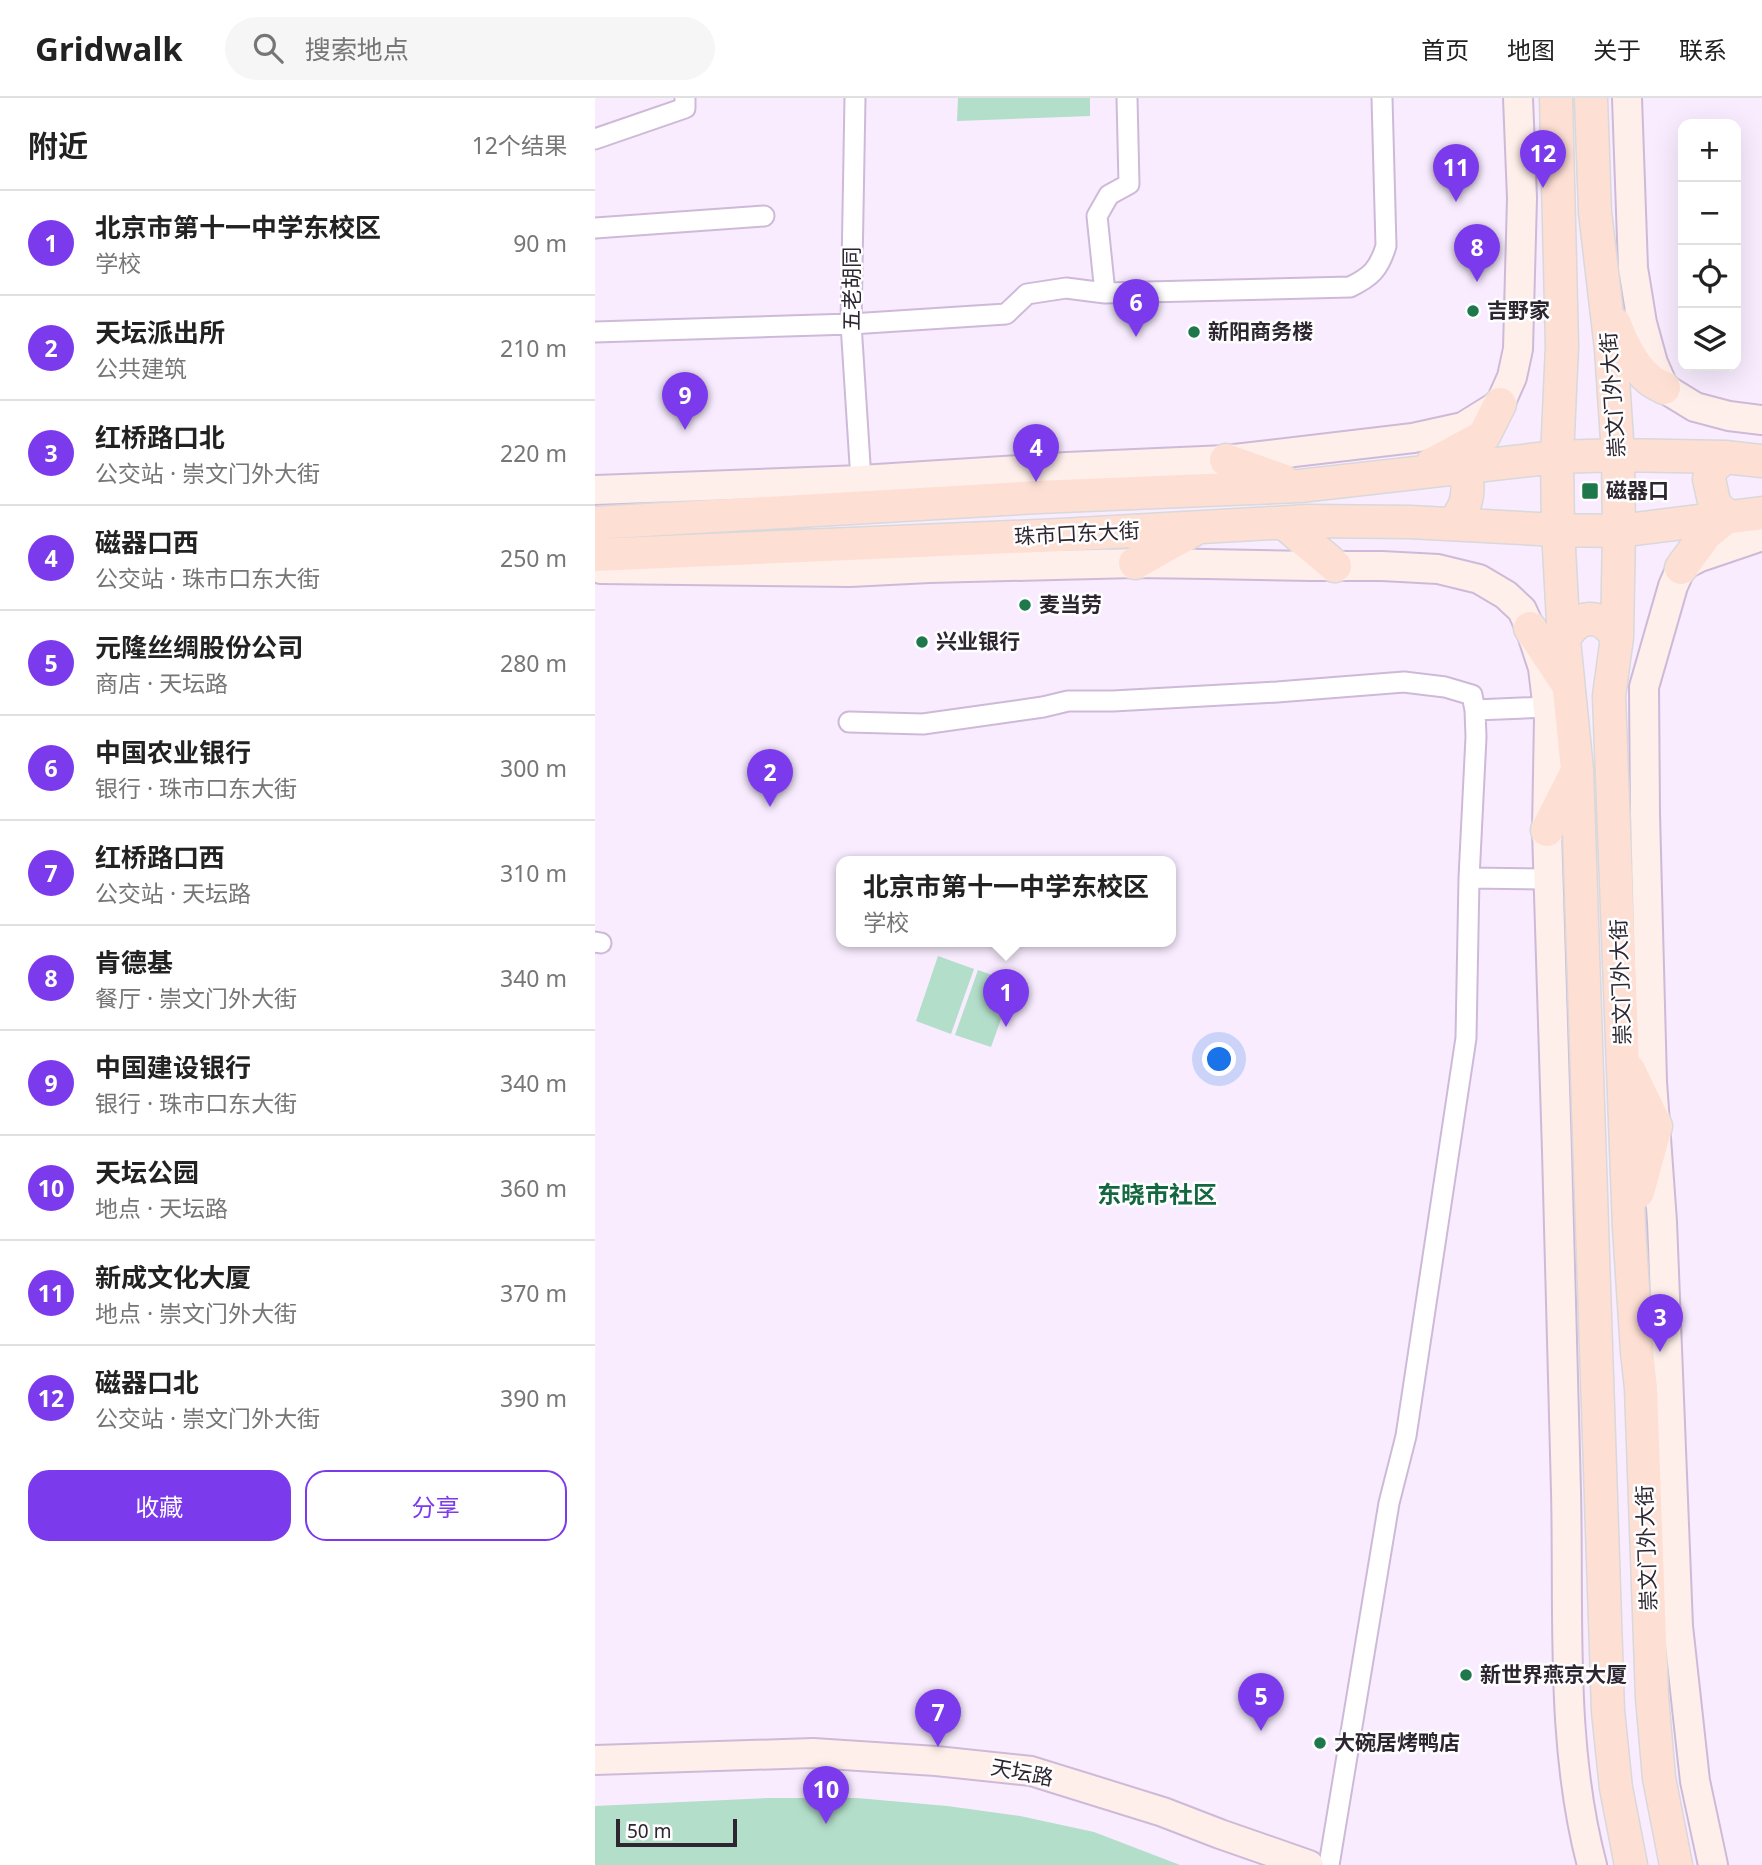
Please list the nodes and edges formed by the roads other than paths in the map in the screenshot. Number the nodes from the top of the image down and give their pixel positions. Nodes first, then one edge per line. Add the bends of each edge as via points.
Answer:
1 (685, 98) edge
2 (855, 98) edge
3 (1127, 98) edge
4 (1382, 98) edge
5 (1518, 98) edge
6 (1556, 98) edge
7 (1591, 98) edge
8 (1627, 98) edge
9 (595, 139) edge
10 (764, 216) dead end
11 (595, 228) edge
12 (1604, 289) junction
13 (1105, 293) junction
14 (851, 324) junction
15 (595, 332) edge
16 (1562, 346) junction
17 (1611, 349) junction
18 (1664, 388) junction
19 (1500, 404) junction
20 (1762, 420) edge
21 (1618, 455) junction
22 (1557, 457) junction
23 (1725, 457) junction
24 (1226, 460) junction
25 (1762, 461) edge
26 (1455, 467) junction
27 (1418, 472) junction
28 (861, 480) junction
29 (1300, 486) junction
30 (595, 490) edge
31 (1762, 513) edge
32 (1728, 516) junction
33 (595, 523) edge
34 (1284, 523) junction
35 (1453, 523) junction
36 (1197, 528) junction
37 (1558, 530) junction
38 (1619, 531) junction
39 (1762, 536) edge
40 (595, 555) edge
41 (1135, 563) junction
42 (1335, 566) junction
43 (1681, 568) junction
44 (595, 569) edge
45 (1530, 628) joint
46 (1617, 637) junction
47 (1564, 640) junction
48 (1558, 697) junction
49 (1475, 710) junction
50 (849, 722) dead end
51 (1577, 770) junction
52 (1547, 830) junction
53 (1469, 878) junction
54 (1549, 879) junction
55 (1624, 1058) junction
56 (1656, 1126) junction
57 (1629, 1227) junction
58 (1567, 1552) junction
59 (1602, 1556) junction
60 (595, 1760) edge
61 (595, 1777) edge
62 (1254, 1865) edge
63 (1309, 1865) edge
64 (1329, 1865) edge
65 (1592, 1865) edge
66 (1631, 1865) edge
67 (1676, 1865) edge
68 (1713, 1865) edge

1 - 9 street via 685,108
2 - 14 street, 五老胡同
3 - 13 street via 1129,184 1109,195 1097,216
4 - 13 street via 1386,246 1382,260 1367,279 1350,287
5 - 19 street via 1522,198 1518,349
6 - 16 main road, 崇文门外大街
7 - 12 main road, 崇文门外大街 via 1595,212
8 - 18 street, 崇文门外大街 via 1633,268 1642,323
10 - 11 street
12 - 17 main road, 崇文门外大街
12 - 18 main road via 1619,335 1635,363 1647,378
13 - 14 street via 1066,288 1027,294 1006,314
14 - 15 street
14 - 28 street, 五老胡同
16 - 17 main road via 1590,358
16 - 22 main road, 崇文门外大街
17 - 21 main road, 崇文门外大街
18 - 20 street via 1695,407
19 - 24 street via 1463,427 1413,438
19 - 27 main road via 1484,436
21 - 22 main road, 珠市口东大街
21 - 23 main road, 珠市口东大街
21 - 38 main road, 崇文门外大街
22 - 26 main road, 珠市口东大街
22 - 37 main road, 崇文门外大街
23 - 25 main road, 珠市口东大街
23 - 32 main road via 1711,469 1709,479 1715,506
24 - 28 street
24 - 29 main road
26 - 27 main road, 珠市口东大街
26 - 35 main road via 1467,479 1469,494
27 - 29 main road, 珠市口东大街
28 - 30 street
29 - 33 main road, 珠市口东大街
31 - 32 main road, 珠市口东大街
32 - 38 main road, 珠市口东大街
32 - 43 main road via 1706,534
34 - 35 main road, 珠市口东大街
34 - 36 main road, 珠市口东大街
34 - 42 main road
35 - 37 main road, 珠市口东大街
36 - 40 main road, 珠市口东大街
36 - 41 main road
37 - 38 main road, 珠市口东大街
37 - 47 main road, 崇文门外大街
38 - 46 main road, 崇文门外大街
39 - 43 street
41 - 42 street, 珠市口东大街
41 - 44 street, 珠市口东大街 via 850,572
42 - 45 street, 珠市口东大街 via 1438,569 1479,579 1522,610
43 - 56 street, 崇文门外大街 via 1644,687
45 - 48 main road
46 - 47 main road via 1609,626 1593,619 1579,622
46 - 55 main road, 崇文门外大街 via 1609,696
47 - 48 main road, 崇文门外大街
48 - 49 street
48 - 51 main road, 崇文门外大街
48 - 52 street
49 - 50 street via 1472,695 1404,681 1068,701 923,724
49 - 53 street
51 - 52 main road
51 - 59 main road, 崇文门外大街
52 - 54 street
53 - 54 street
53 - 64 street via 1466,1038 1406,1436 1389,1503
54 - 58 street
55 - 56 main road
55 - 57 main road, 崇文门外大街
56 - 57 main road
56 - 68 street, 崇文门外大街 via 1678,1626 1695,1781
57 - 67 main road, 崇文门外大街 via 1641,1388 1652,1697 1659,1778
58 - 59 street
58 - 65 street via 1569,1704 1577,1787
59 - 66 main road, 崇文门外大街 via 1608,1712
60 - 63 street, 天坛路 via 813,1753 1031,1771
61 - 62 street, 天坛路 via 817,1771 932,1777 1028,1789 1156,1827

